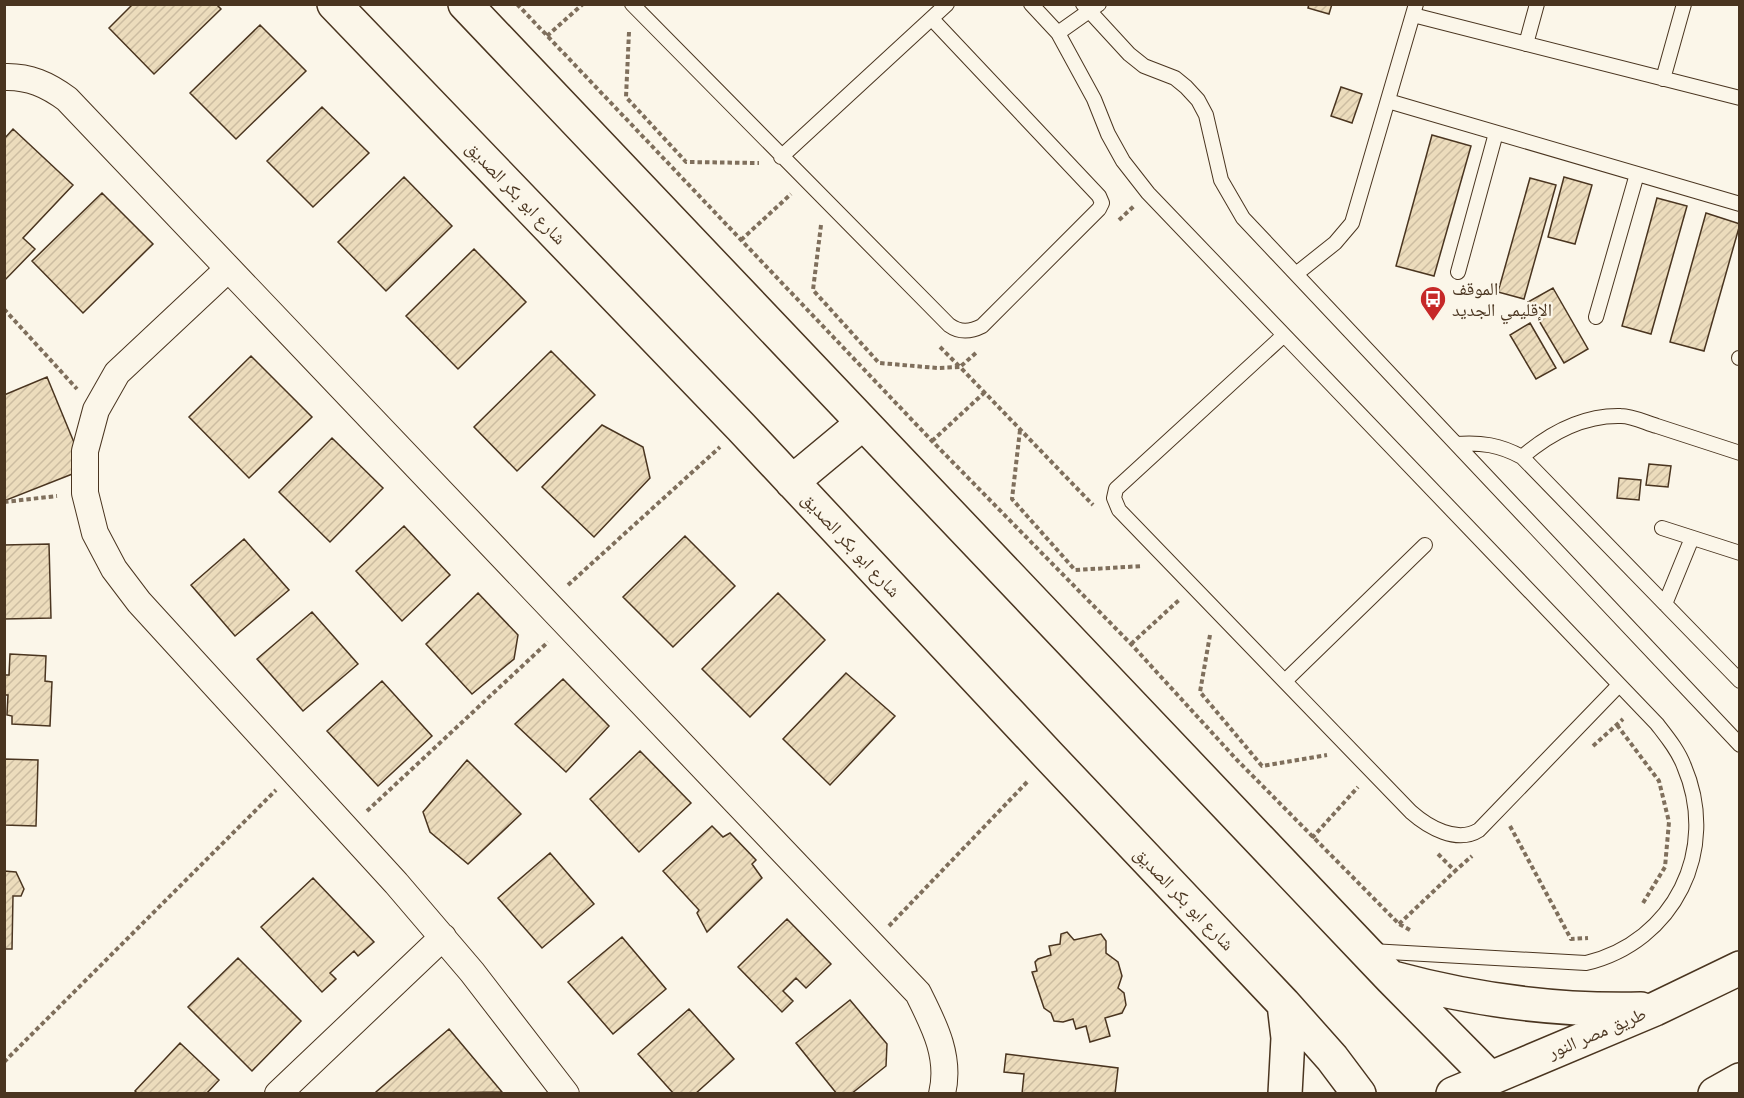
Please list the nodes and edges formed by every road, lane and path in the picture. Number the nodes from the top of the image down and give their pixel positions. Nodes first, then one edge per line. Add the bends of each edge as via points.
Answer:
1 (334, 4) edge
2 (465, 4) edge
3 (517, 4) edge
4 (583, 4) edge
5 (632, 4) edge
6 (947, 4) edge
7 (1031, 4) edge
8 (1537, 4) edge
9 (1684, 4) edge
10 (1090, 6) edge
11 (1414, 10) edge
12 (932, 19) junction
13 (629, 31) dead end
14 (1058, 33) junction
15 (547, 36) junction
16 (1526, 44) junction
17 (4, 77) edge
18 (1662, 79) junction
19 (1740, 98) edge
20 (1388, 101) junction
21 (1496, 133) junction
22 (781, 157) junction
23 (762, 163) dead end
24 (1637, 174) junction
25 (792, 194) dead end
26 (1740, 204) edge
27 (821, 224) dead end
28 (741, 240) junction
29 (228, 269) junction
30 (1458, 272) dead end
31 (1296, 274) junction
32 (4, 309) edge
33 (1596, 317) dead end
34 (1284, 335) junction
35 (960, 367) dead end
36 (985, 392) dead end
37 (96, 410) junction
38 (863, 423) junction
39 (741, 427) junction
40 (1020, 429) dead end
41 (932, 441) junction
42 (1456, 444) junction
43 (1740, 453) edge
44 (1522, 457) junction
45 (792, 482) junction
46 (85, 493) junction
47 (4, 502) edge
48 (1662, 528) dead end
49 (1692, 538) junction
50 (1425, 545) dead end
51 (1740, 554) edge
52 (1151, 566) dead end
53 (1182, 597) dead end
54 (547, 603) junction
55 (1665, 604) junction
56 (567, 624) junction
57 (1211, 628) dead end
58 (1131, 644) junction
59 (1285, 681) junction
60 (1740, 681) edge
61 (1619, 685) junction
62 (1617, 725) dead end
63 (1740, 744) edge
64 (1335, 754) dead end
65 (1050, 758) junction
66 (294, 772) junction
67 (1364, 781) dead end
68 (1509, 823) dead end
69 (346, 830) junction
70 (1312, 838) junction
71 (1455, 870) dead end
72 (1642, 904) dead end
73 (1399, 924) junction
74 (1416, 933) dead end
75 (443, 937) junction
76 (1590, 938) dead end
77 (1571, 939) junction
78 (1560, 940) dead end
79 (872, 944) junction
80 (1365, 950) junction
81 (1740, 968) edge
82 (1391, 978) junction
83 (1284, 1004) junction
84 (1655, 1009) junction
85 (4, 1062) edge
86 (1490, 1078) junction
87 (1740, 1080) edge
88 (278, 1094) edge
89 (566, 1094) edge
90 (942, 1094) edge
91 (1285, 1094) edge
92 (1359, 1094) edge
93 (1453, 1094) edge
94 (1715, 1094) edge

1 - 39 main road, شارع ابو بكر الصديق
2 - 38 main road
3 - 15 path
4 - 15 path
5 - 22 lane
6 - 12 lane
7 - 14 lane
8 - 16 lane
9 - 18 lane
10 - 14 lane
10 - 31 lane via 1129,54 1144,66 1174,78 1198,100 1206,115 1221,180 1231,200
11 - 16 lane
11 - 20 lane
12 - 22 lane
12 - 22 lane via 1102,203 982,326 967,331 949,325
13 - 23 path via 626,97 686,162
14 - 34 lane via 1115,148 1135,178
15 - 28 path
16 - 18 lane
17 - 29 street via 29,79 49,86 67,99
18 - 19 lane
20 - 21 lane
20 - 31 lane via 1352,223 1335,243
21 - 24 lane
21 - 30 lane
24 - 26 lane
24 - 33 lane
25 - 28 path
27 - 35 path via 813,290 879,363
28 - 41 path
29 - 37 street via 117,373
29 - 54 street
31 - 42 lane
32 - 37 path
34 - 59 lane via 1116,489 1114,498 1119,510
34 - 61 lane
36 - 41 path
37 - 46 street via 85,451
38 - 45 main road
38 - 80 main road
39 - 45 main road, شارع ابو بكر الصديق
39 - 54 path
40 - 52 path via 1012,499 1076,570
41 - 58 path
42 - 44 lane via 1493,445
42 - 63 lane
43 - 44 lane via 1624,416 1596,418 1556,432
44 - 55 lane
45 - 65 main road, شارع ابو بكر الصديق
46 - 47 path
46 - 66 street via 95,533 114,569 139,602
48 - 49 lane
49 - 51 lane
49 - 55 lane
50 - 59 lane
53 - 58 path
54 - 56 street
55 - 60 lane
56 - 69 path
56 - 79 street
57 - 64 path via 1200,692 1262,766
58 - 70 path
59 - 61 lane via 1411,812 1430,826 1465,836 1479,830
61 - 80 lane via 1673,744 1692,789 1696,814 1691,863 1670,908 1654,927 1619,952 1586,963
62 - 72 path via 1659,781 1669,822 1665,867
65 - 79 path
65 - 83 main road, شارع ابو بكر الصديق
66 - 69 street
66 - 85 path
67 - 70 path
68 - 77 path
69 - 75 street
70 - 73 path
71 - 73 path
73 - 74 path
75 - 88 street
75 - 89 street
76 - 77 path
77 - 78 path
79 - 90 street via 918,993 935,1027 944,1053
80 - 82 main road
81 - 84 main road, طريق مصر النور
82 - 84 main road via 1521,1005
82 - 86 main road
83 - 91 main road via 1288,1038
83 - 92 main road, شارع ابو بكر الصديق
84 - 86 main road, طريق مصر النور
86 - 93 main road, طريق مصر النور
87 - 94 main road

